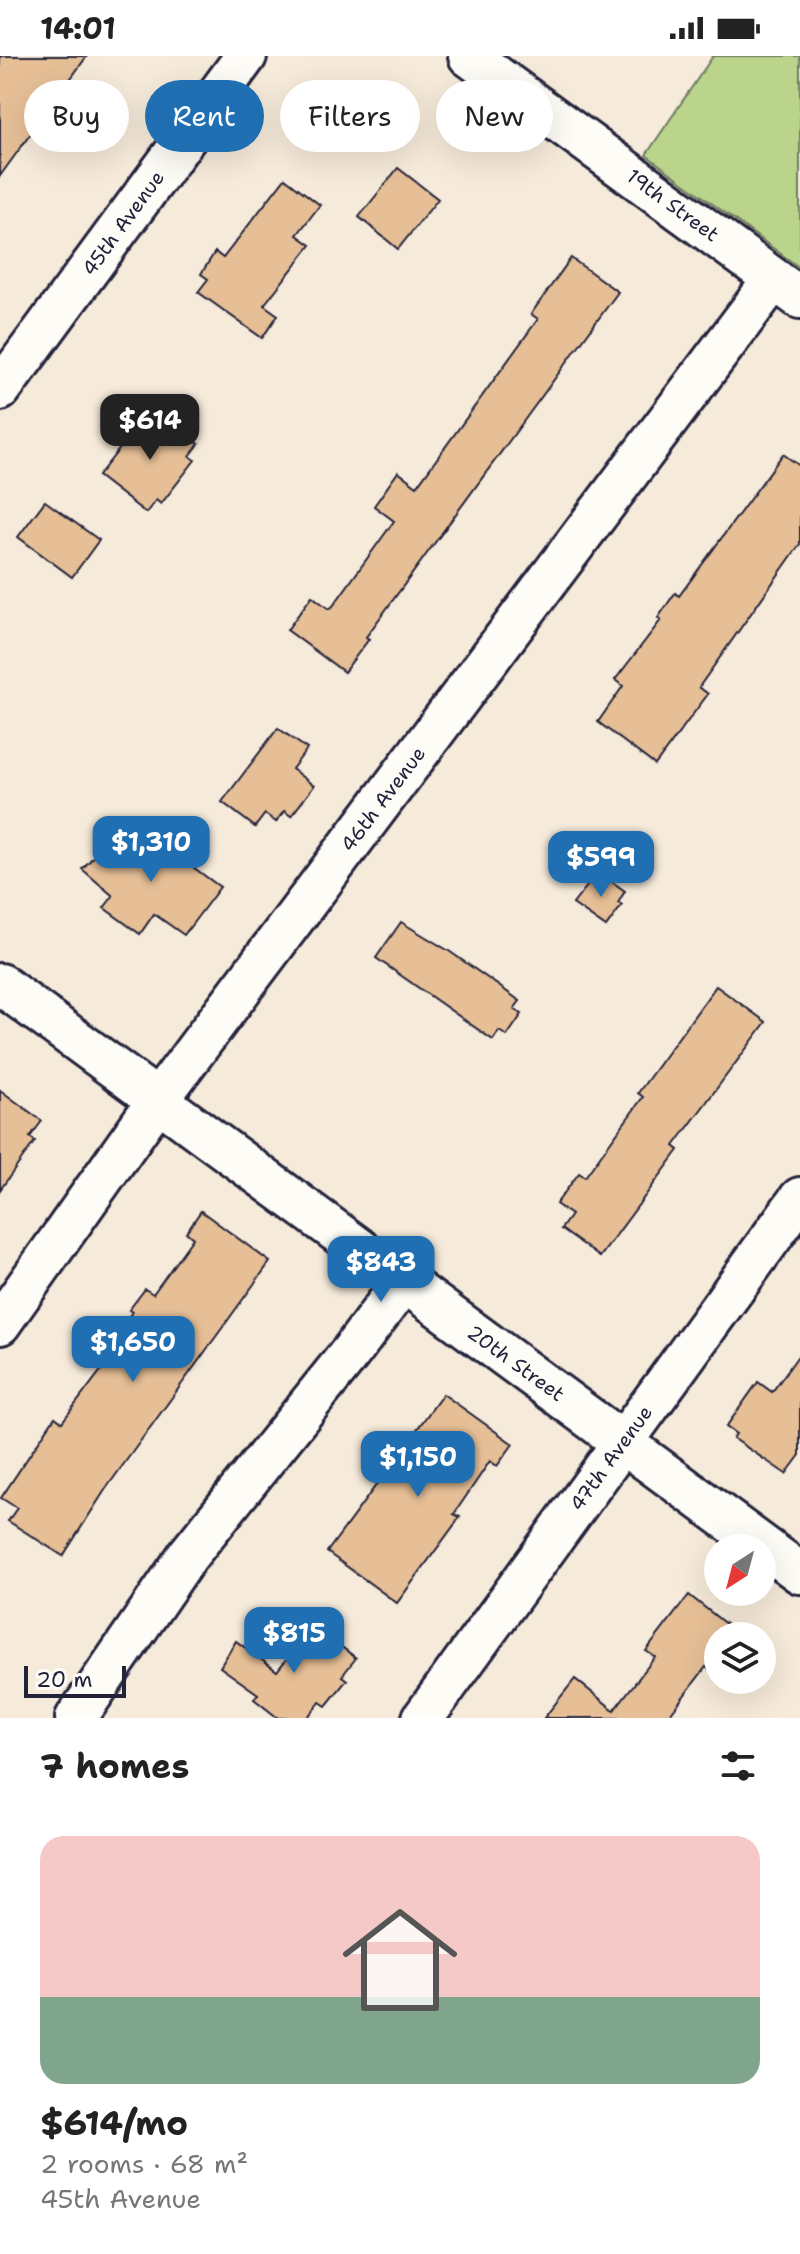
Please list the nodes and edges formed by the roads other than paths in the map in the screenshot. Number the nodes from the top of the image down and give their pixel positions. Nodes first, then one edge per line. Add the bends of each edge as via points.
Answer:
1 (246, 56) edge
2 (469, 56) edge
3 (787, 288) edge
4 (0, 390) edge
5 (0, 984) edge
6 (158, 1100) junction
7 (800, 1198) edge
8 (404, 1281) junction
9 (0, 1324) edge
10 (623, 1442) junction
11 (800, 1573) edge
12 (76, 1718) edge
13 (423, 1718) edge

1 - 4 street, 45th Avenue
2 - 3 street, 19th Street
3 - 6 street, 46th Avenue
5 - 6 street, 20th Street
6 - 8 street, 20th Street
6 - 9 street, 46th Avenue
7 - 10 street, 47th Avenue
8 - 10 street, 20th Street
8 - 12 street via 188,1555
10 - 11 street, 20th Street
10 - 13 street, 47th Avenue

